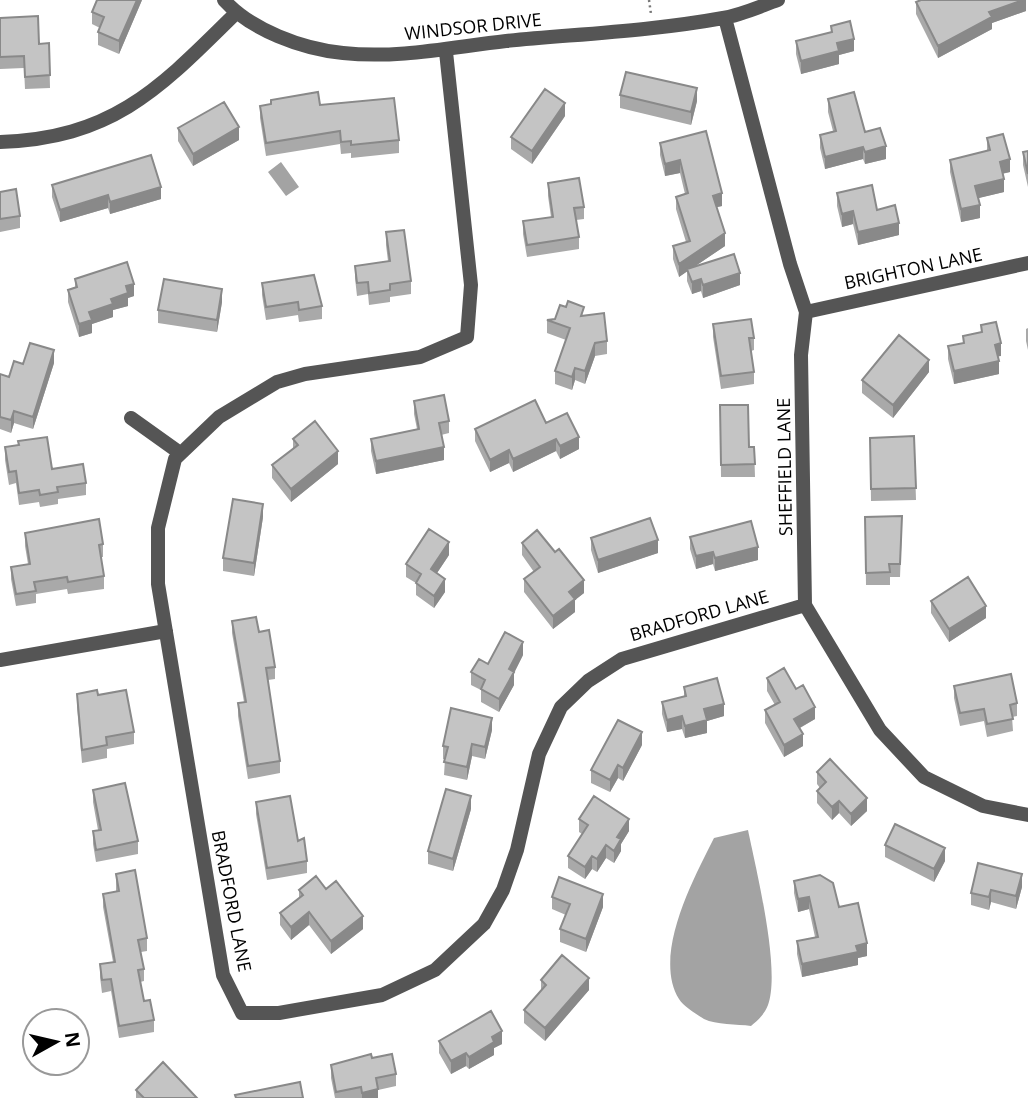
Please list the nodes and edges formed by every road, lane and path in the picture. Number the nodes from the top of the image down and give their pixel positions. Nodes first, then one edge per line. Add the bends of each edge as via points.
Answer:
1 (224, 0) edge
2 (779, 0) edge
3 (236, 13) junction
4 (725, 18) junction
5 (446, 52) junction
6 (0, 142) edge
7 (1028, 263) edge
8 (806, 312) junction
9 (131, 418) dead end
10 (180, 453) junction
11 (805, 604) junction
12 (166, 631) junction
13 (0, 660) edge
14 (1028, 815) edge

1 - 3 street, WINDSOR DRIVE
2 - 4 street, WINDSOR DRIVE
3 - 5 street, WINDSOR DRIVE via 282,37 341,53
3 - 6 street via 166,81 120,113 91,126 29,141
4 - 5 street, WINDSOR DRIVE
4 - 8 street, SHEFFIELD LANE
5 - 10 street, BRADFORD LANE via 471,285 467,337 420,357 277,382 230,408
7 - 8 street, BRIGHTON LANE
8 - 11 street, SHEFFIELD LANE via 802,355
9 - 10 street
10 - 12 street, BRADFORD LANE via 157,537 156,568
11 - 12 street, BRADFORD LANE via 646,650 588,681 561,706 545,737 513,863 484,924 448,960 407,985 382,995 279,1013 242,1013 223,975
11 - 14 street via 880,730 924,777 983,806
12 - 13 street

